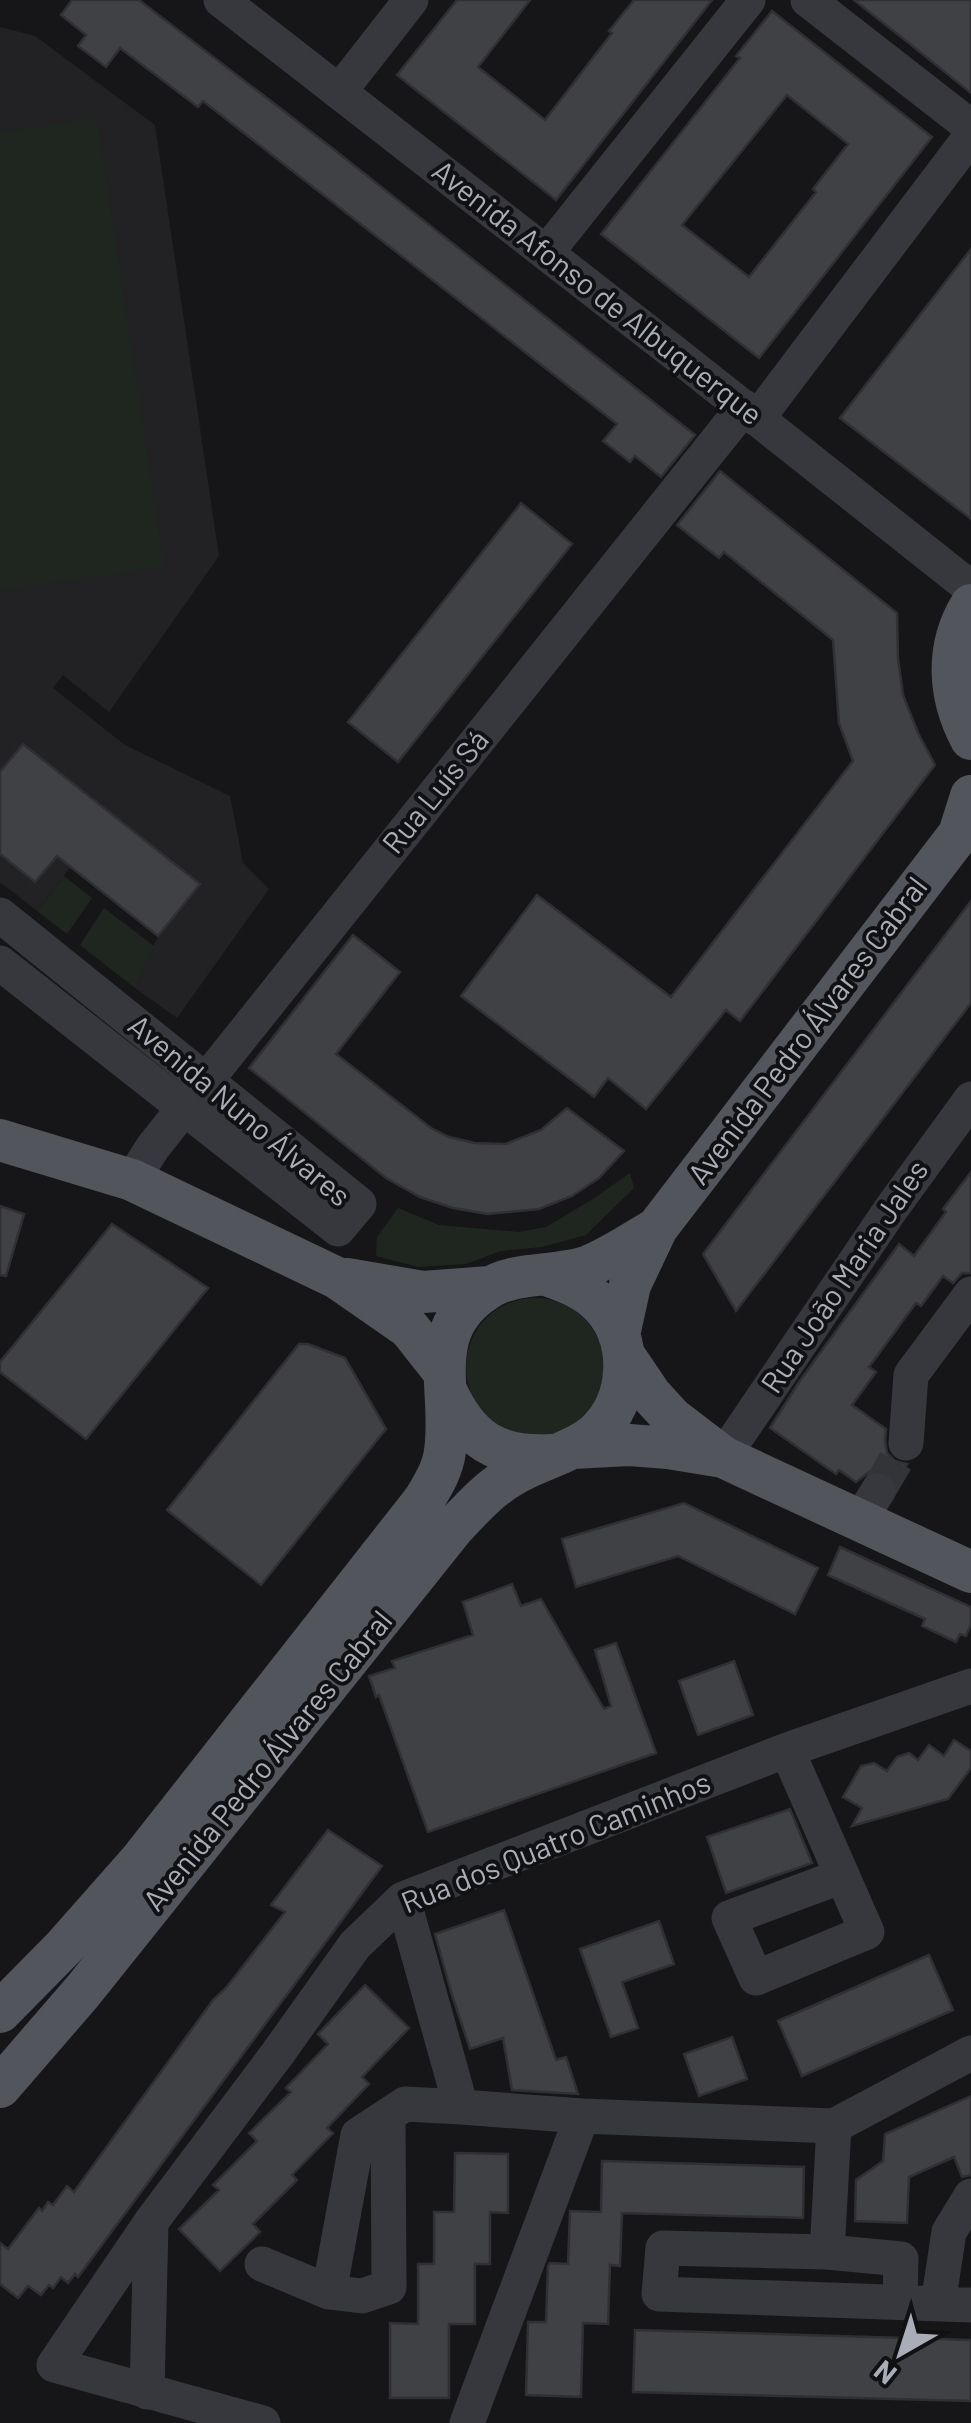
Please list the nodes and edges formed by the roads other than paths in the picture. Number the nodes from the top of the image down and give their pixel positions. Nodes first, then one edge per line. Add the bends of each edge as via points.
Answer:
1 (221, 0) edge
2 (410, 0) edge
3 (748, 0) edge
4 (808, 0) edge
5 (339, 92) junction
6 (971, 127) edge
7 (971, 136) edge
8 (546, 253) junction
9 (750, 413) junction
10 (971, 588) edge
11 (971, 605) edge
12 (968, 736) edge
13 (967, 819) edge
14 (0, 915) edge
15 (0, 963) edge
16 (195, 1094) junction
17 (971, 1100) edge
18 (0, 1140) edge
19 (132, 1180) junction
20 (657, 1228) junction
21 (548, 1276) junction
22 (336, 1278) junction
23 (490, 1286) junction
24 (971, 1294) edge
25 (622, 1345) junction
26 (445, 1380) junction
27 (906, 1442) tunnel mouth
28 (562, 1451) junction
29 (722, 1457) junction
30 (971, 1572) edge
31 (971, 1686) edge
32 (787, 1750) junction
33 (842, 1876) dead end
34 (403, 1899) junction
35 (0, 2012) edge
36 (971, 2053) edge
37 (0, 2088) edge
38 (461, 2106) junction
39 (388, 2116) junction
40 (582, 2116) junction
41 (834, 2126) junction
42 (971, 2196) edge
43 (151, 2222) junction
44 (827, 2252) junction
45 (262, 2264) dead end
46 (329, 2292) junction
47 (900, 2302) junction
48 (955, 2304) edge
49 (147, 2392) junction
50 (263, 2423) edge
51 (467, 2423) edge

1 - 5 street, Avenida Afonso de Albuquerque
2 - 5 street
3 - 8 street
4 - 6 street
5 - 8 street, Avenida Afonso de Albuquerque
7 - 9 street, Rua Luís Sá
8 - 9 street, Avenida Afonso de Albuquerque
9 - 10 street, Avenida Afonso de Albuquerque
9 - 16 street, Rua Luís Sá
11 - 12 main road via 957,634 952,679
13 - 20 main road, Avenida Pedro Álvares Cabral
14 - 16 street, Avenida Nuno Álvares
15 - 16 street, Avenida Nuno Álvares
16 - 19 street, Rua Luís Sá
17 - 29 street, Rua João Maria Jales
18 - 19 main road
19 - 22 main road
20 - 21 main road, Avenida Pedro Álvares Cabral via 589,1266
20 - 25 main road, Avenida Pedro Álvares Cabral via 630,1285
21 - 23 main road, Avenida Pedro Álvares Cabral
21 - 25 main road via 578,1287 603,1308
22 - 23 main road via 423,1292
22 - 26 main road via 409,1328
23 - 26 main road, Avenida Pedro Álvares Cabral via 454,1322 445,1346
24 - 27 street via 911,1374
25 - 28 main road, Avenida Pedro Álvares Cabral via 623,1384 614,1410 596,1432
25 - 29 main road via 651,1396
26 - 28 main road via 458,1415 498,1449 525,1456
26 - 35 main road, Avenida Pedro Álvares Cabral via 446,1453 424,1500 140,1861
28 - 29 main road via 629,1445
28 - 37 main road, Avenida Pedro Álvares Cabral via 511,1476 455,1526
29 - 30 main road via 869,1506
31 - 32 street, Rua dos Quatro Caminhos
32 - 33 street
32 - 34 street, Rua dos Quatro Caminhos
34 - 38 street
34 - 43 street, Rua dos Quatro Caminhos via 355,1946
36 - 41 street
38 - 39 street via 405,2104
38 - 40 street
39 - 46 street via 358,2136
39 - 46 street via 389,2288 362,2296
40 - 41 street
40 - 51 street
41 - 44 street
42 - 48 street via 949,2232
43 - 49 street
43 - 49 street, Rua dos Quatro Caminhos via 54,2365
44 - 47 street via 901,2259
44 - 47 street via 663,2248 659,2294
45 - 46 street
47 - 48 street
49 - 50 street

